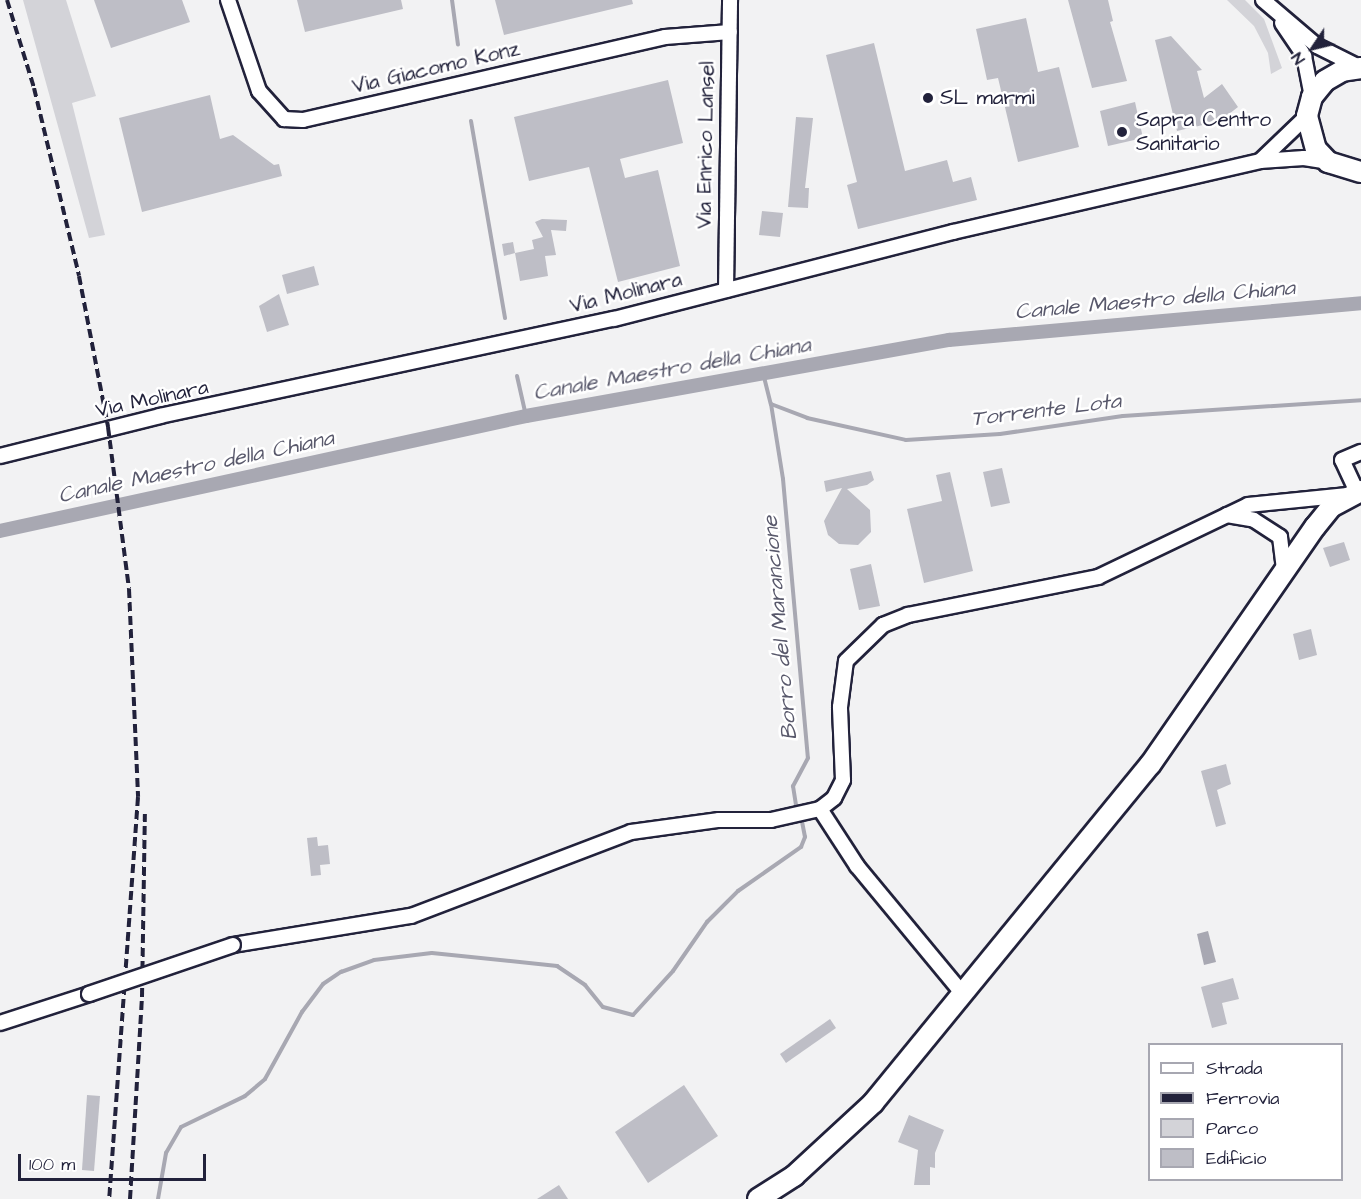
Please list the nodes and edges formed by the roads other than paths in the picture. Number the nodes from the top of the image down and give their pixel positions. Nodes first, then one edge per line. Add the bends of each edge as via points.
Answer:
1 (228, 0) edge
2 (730, 0) edge
3 (1263, 0) edge
4 (1275, 11) junction
5 (730, 32) junction
6 (1361, 68) edge
7 (1310, 106) junction
8 (1260, 161) junction
9 (1328, 162) junction
10 (1361, 172) edge
11 (726, 290) junction
12 (1361, 453) edge
13 (0, 456) edge
14 (1358, 492) edge
15 (1270, 503) junction
16 (1227, 515) junction
17 (1262, 524) junction
18 (1280, 537) junction
19 (1303, 542) junction
20 (1284, 568) junction
21 (820, 809) junction
22 (963, 994) junction
23 (0, 1023) edge
24 (758, 1199) edge

1 - 5 street, Via Giacomo Konz via 259,92 284,119 303,120 665,37
2 - 5 street, Via Enrico Lansel
3 - 4 street
4 - 6 street via 1317,46
4 - 7 street via 1304,56
5 - 11 street, Via Enrico Lansel
6 - 7 main road via 1342,71 1324,81
7 - 8 street
7 - 9 main road via 1316,149
8 - 9 street, Via Molinara via 1304,158
8 - 11 street, Via Molinara
9 - 10 main road
11 - 13 street, Via Molinara
12 - 14 street via 1342,460
14 - 15 street
14 - 19 main road via 1331,507
15 - 16 street via 1248,505
15 - 17 street
16 - 17 street
16 - 21 street via 1098,578 908,615 883,625 846,662 840,707 843,780 834,798
17 - 18 street
18 - 19 street
18 - 20 street
19 - 20 main road
20 - 22 main road via 1150,765
21 - 22 street via 857,866
21 - 23 street, bridge via 771,820 718,820 631,832 411,916 232,945
22 - 24 main road via 873,1103 794,1176

